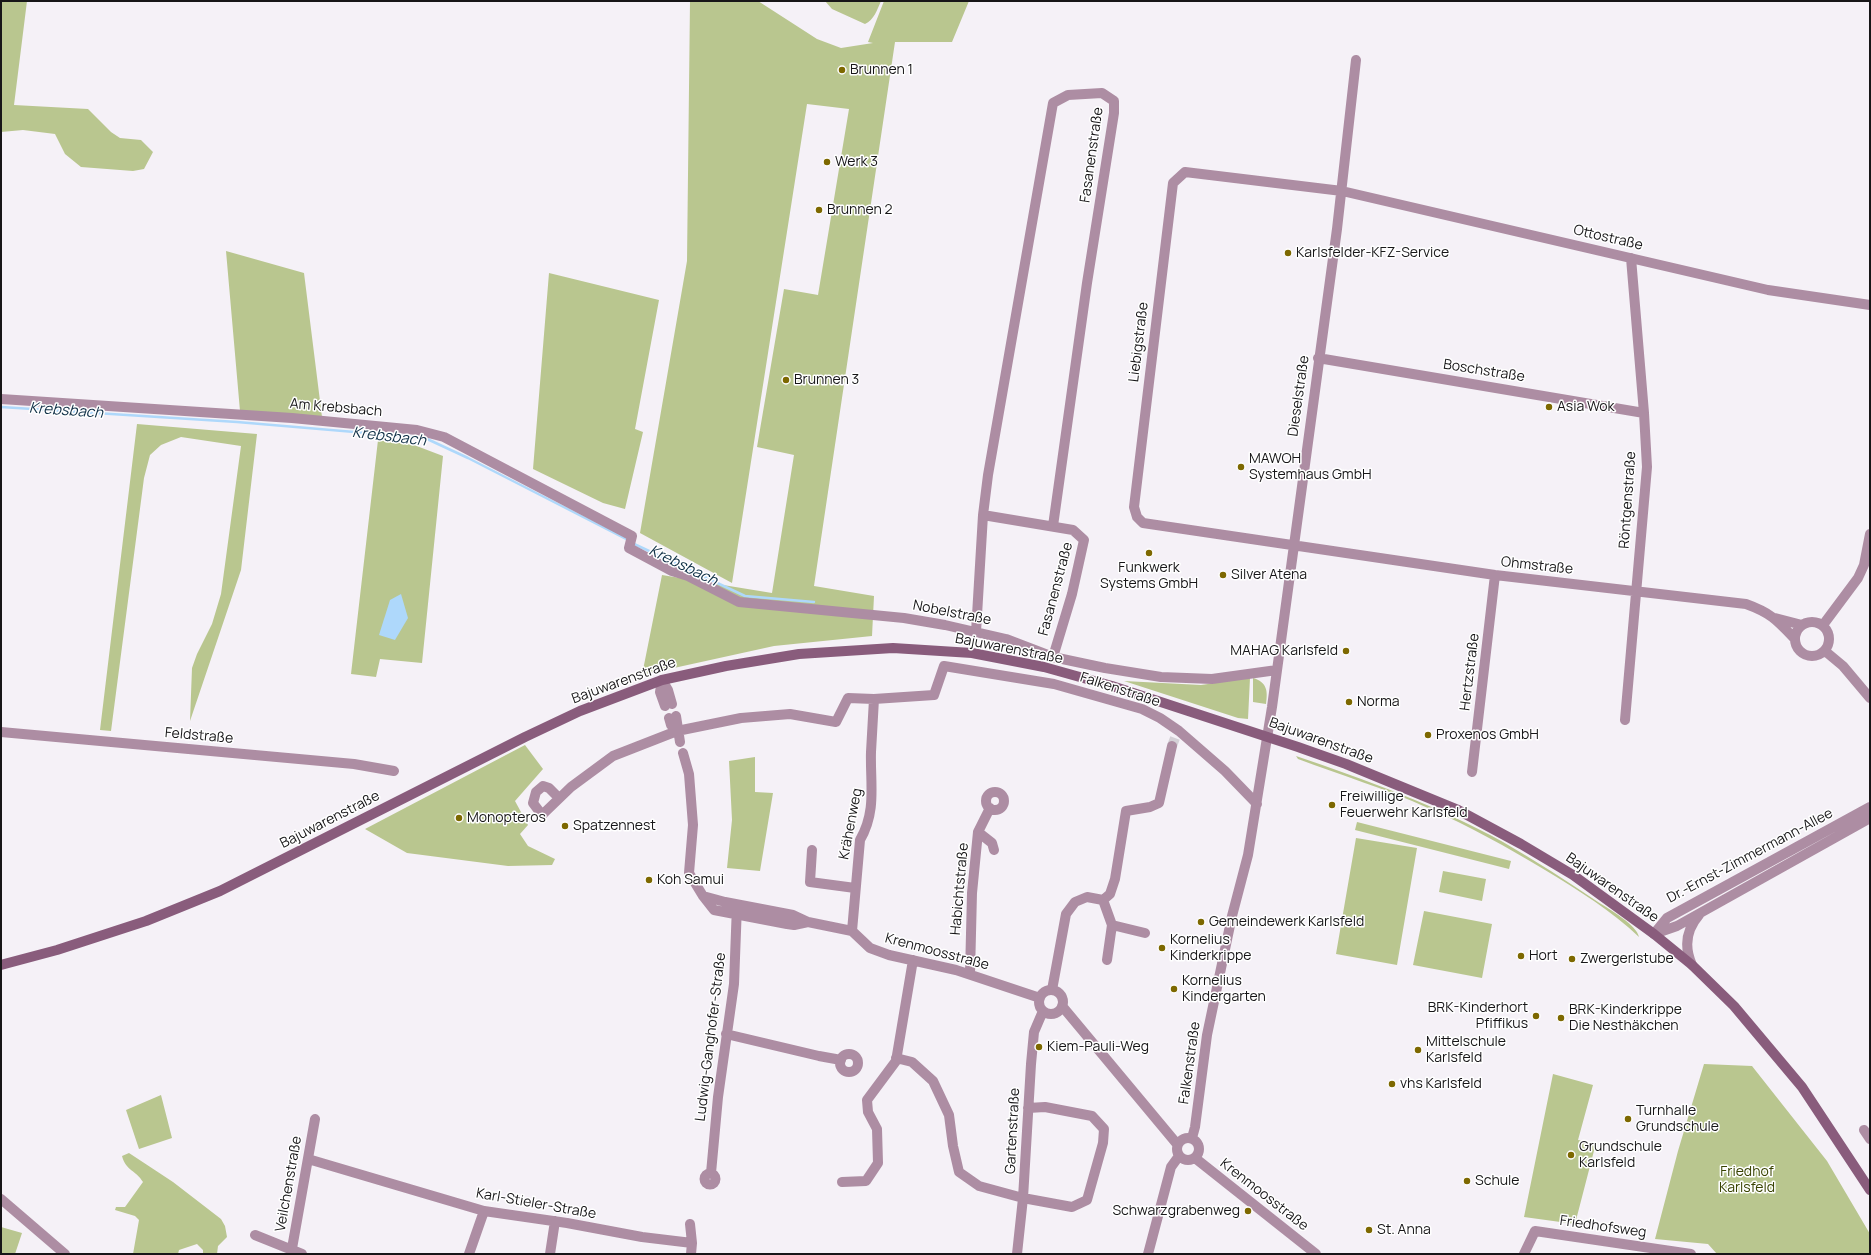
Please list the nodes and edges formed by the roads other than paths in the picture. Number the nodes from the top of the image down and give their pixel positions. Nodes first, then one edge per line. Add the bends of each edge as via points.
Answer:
1 (1356, 60) dead end
2 (1342, 191) junction
3 (1631, 258) junction
4 (1870, 305) edge
5 (1318, 358) junction
6 (1, 399) edge
7 (1644, 413) junction
8 (983, 515) junction
9 (1053, 526) junction
10 (1870, 534) edge
11 (1294, 545) junction
12 (629, 548) joint
13 (1495, 575) junction
14 (1636, 590) junction
15 (1775, 618) junction
16 (1802, 625) junction
17 (1823, 625) junction
18 (976, 632) junction
19 (1795, 639) junction
20 (1825, 651) junction
21 (1053, 657) junction
22 (1277, 670) junction
23 (662, 680) junction
24 (1870, 698) edge
25 (874, 699) junction
26 (669, 705) dead end
27 (672, 717) dead end
28 (1625, 720) dead end
29 (677, 731) junction
30 (1, 732) edge
31 (1266, 736) junction
32 (1175, 738) junction
33 (680, 742) dead end
34 (683, 754) dead end
35 (394, 771) dead end
36 (1472, 772) dead end
37 (559, 798) dead end
38 (1257, 804) junction
39 (1870, 807) edge
40 (990, 808) dead end
41 (1870, 818) edge
42 (978, 832) junction
43 (812, 850) dead end
44 (994, 850) dead end
45 (855, 888) junction
46 (1103, 900) junction
47 (737, 910) junction
48 (1703, 911) junction
49 (1112, 925) junction
50 (852, 931) junction
51 (1145, 933) dead end
52 (1654, 934) junction
53 (913, 960) junction
54 (1107, 960) dead end
55 (1, 965) edge
56 (1692, 965) junction
57 (970, 974) junction
58 (1052, 990) junction
59 (1040, 998) junction
60 (1062, 1006) junction
61 (1043, 1011) junction
62 (726, 1034) junction
63 (896, 1058) junction
64 (841, 1060) dead end
65 (1028, 1108) junction
66 (315, 1119) dead end
67 (1870, 1130) edge
68 (1192, 1138) junction
69 (1870, 1139) edge
70 (1177, 1144) junction
71 (1179, 1156) junction
72 (1195, 1158) junction
73 (308, 1159) junction
74 (711, 1173) dead end
75 (842, 1182) dead end
76 (1870, 1190) edge
77 (1, 1198) edge
78 (1023, 1198) junction
79 (484, 1211) junction
80 (555, 1221) junction
81 (690, 1224) dead end
82 (256, 1235) dead end
83 (692, 1243) junction
84 (292, 1252) edge
85 (65, 1254) edge
86 (302, 1254) edge
87 (469, 1254) edge
88 (550, 1254) edge
89 (691, 1254) edge
90 (1017, 1254) edge
91 (1148, 1254) edge
92 (1316, 1254) edge
93 (1524, 1254) edge
94 (1692, 1254) edge

1 - 2 street, Dieselstraße
2 - 3 street, Ottostraße
2 - 5 street, Dieselstraße
2 - 11 street, Liebigstraße via 1185,172 1173,182 1170,200 1138,465 1134,507 1136,517 1143,523
3 - 4 street, Ottostraße via 1768,290
3 - 7 street, Röntgenstraße
5 - 7 street, Boschstraße
5 - 11 street, Dieselstraße
6 - 12 street, Am Krebsbach via 292,418 417,430 444,437 632,536
7 - 14 street, Röntgenstraße via 1647,467
8 - 9 street, Fasanenstraße
8 - 9 street, Fasanenstraße via 1053,103 1068,94 1102,93 1114,101 1114,113
8 - 18 street, Fasanenstraße
9 - 21 street, Fasanenstraße via 1073,530 1084,540 1072,594
10 - 17 street via 1864,565 1858,578
11 - 13 street, Ohmstraße
11 - 22 street, Dieselstraße
12 - 18 street, Nobelstraße via 739,602 904,618
13 - 14 street, Ohmstraße
13 - 36 street, Hertzstraße
14 - 15 street, Ohmstraße via 1746,604
14 - 28 street, Röntgenstraße
15 - 16 street
15 - 19 street
16 - 17 street via 1816,622
16 - 19 street
17 - 20 street via 1830,637
18 - 21 street, Nobelstraße via 1006,639
19 - 20 street via 1798,648 1808,656 1819,656
20 - 24 street via 1843,666
21 - 22 street, Nobelstraße via 1135,674 1185,679 1212,679
22 - 31 street, Dieselstraße
23 - 26 street via 660,692
23 - 31 main road, Bajuwarenstraße via 799,654 892,648 972,653 1112,686
23 - 55 main road, Bajuwarenstraße via 580,711 538,731 220,891 146,921
25 - 29 street via 848,698 836,722 790,714 741,718
25 - 32 street, Falkenstraße via 934,695 944,666 1031,679 1142,709 1160,718
25 - 45 street, Krähenweg via 871,753 873,790 866,828 860,840
27 - 29 street via 671,725
29 - 33 street
29 - 37 street via 613,756
30 - 35 street, Feldstraße via 354,764
31 - 38 street, Falkenstraße
31 - 52 main road, Bajuwarenstraße via 1346,764 1458,810 1573,875
32 - 38 street, Falkenstraße via 1225,770
32 - 46 street via 1159,803 1126,811 1115,879 1110,894
34 - 47 street via 689,774 693,824 689,873 714,910
38 - 68 street, Falkenstraße via 1209,1027
39 - 52 street, Dr.-Ernst-Zimmermann-Allee via 1667,918
40 - 42 street, Habichtstraße
41 - 48 street, Dr.-Ernst-Zimmermann-Allee
42 - 44 street via 992,843
42 - 57 street, Habichtstraße via 972,893
43 - 45 street via 810,882
45 - 50 street, Krähenweg
46 - 49 street
46 - 58 street via 1088,897 1075,902 1066,914
47 - 50 street via 793,915 808,922
47 - 62 street, Ludwig-Ganghofer-Straße via 734,984
48 - 52 street, Dr.-Ernst-Zimmermann-Allee via 1677,926
48 - 56 street via 1695,920 1686,941
49 - 51 street
49 - 54 street
50 - 53 street, Krenmoosstraße via 870,948
52 - 56 main road, Bajuwarenstraße
53 - 57 street, Krenmoosstraße
53 - 63 street
56 - 76 main road, Bajuwarenstraße via 1734,1006 1802,1087
57 - 59 street, Krenmoosstraße
58 - 59 street via 1044,992
58 - 60 street via 1061,995
59 - 61 street
60 - 61 street via 1054,1013
60 - 70 street
61 - 65 street, Gartenstraße via 1034,1032
62 - 64 street
62 - 74 street, Ludwig-Ganghofer-Straße
63 - 75 street via 867,1100 868,1112 877,1129 878,1163 866,1181
63 - 78 street via 912,1062 933,1081 949,1115 959,1172 979,1186
65 - 78 street, Gartenstraße
65 - 78 street via 1045,1107 1092,1116 1104,1129 1087,1200 1072,1207
66 - 73 street, Veilchenstraße
67 - 69 street via 1864,1130
68 - 70 street via 1186,1138
68 - 72 street via 1199,1147 1199,1153
70 - 71 street
71 - 72 street via 1188,1161
71 - 91 street via 1170,1167
72 - 92 street, Krenmoosstraße
73 - 79 street, Karl-Stieler-Straße
73 - 84 street, Veilchenstraße
77 - 85 street
78 - 90 street, Gartenstraße
79 - 80 street, Karl-Stieler-Straße
79 - 87 street
80 - 83 street, Karl-Stieler-Straße via 642,1237
80 - 88 street
81 - 83 street
82 - 84 street
83 - 89 street
84 - 86 street
93 - 94 street, Friedhofsweg via 1536,1231

